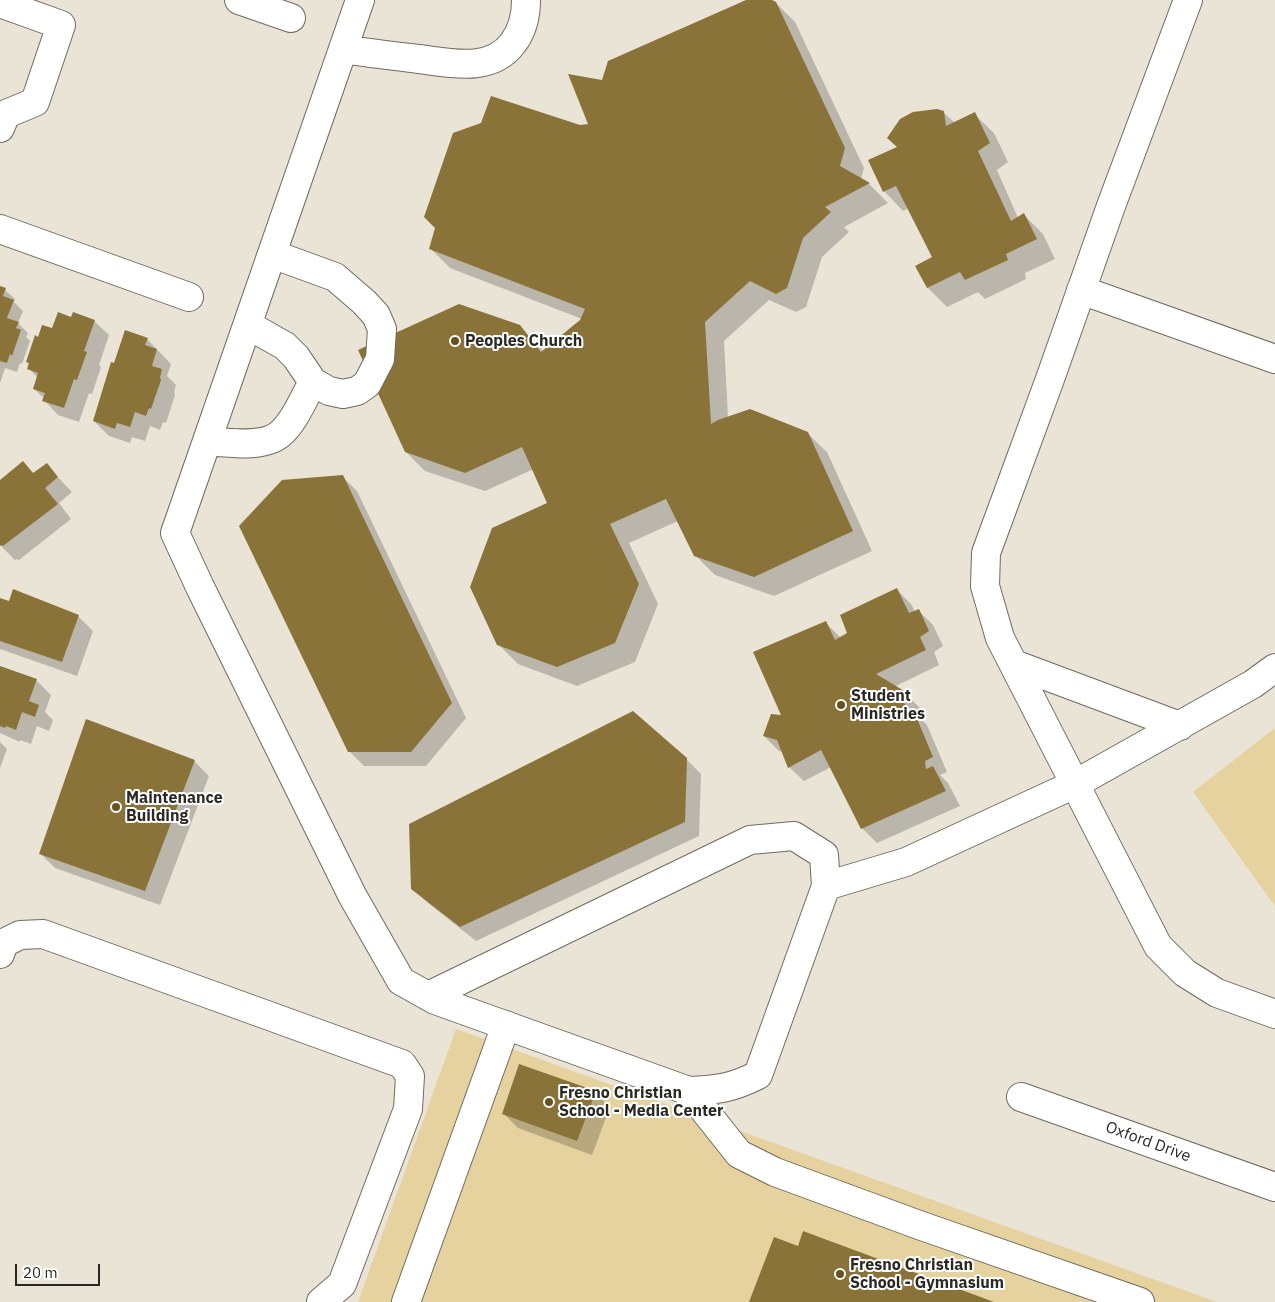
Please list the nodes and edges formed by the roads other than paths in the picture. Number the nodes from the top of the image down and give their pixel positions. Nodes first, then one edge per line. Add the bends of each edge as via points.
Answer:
1 (239, 0) edge
2 (360, 0) edge
3 (526, 0) edge
4 (1188, 0) edge
5 (0, 3) edge
6 (291, 18) dead end
7 (343, 49) junction
8 (0, 128) edge
9 (0, 229) edge
10 (272, 254) junction
11 (1081, 290) junction
12 (189, 297) dead end
13 (248, 324) junction
14 (1275, 359) edge
15 (313, 382) junction
16 (207, 441) junction
17 (1014, 664) junction
18 (1275, 668) edge
19 (1180, 726) junction
20 (1075, 784) junction
21 (826, 886) junction
22 (0, 954) edge
23 (428, 996) junction
24 (1275, 1014) edge
25 (506, 1026) junction
26 (690, 1091) junction
27 (1021, 1097) dead end
28 (1275, 1187) edge
29 (321, 1302) edge
30 (406, 1302) edge
31 (1140, 1302) edge

1 - 6 street
2 - 7 street
3 - 7 street via 522,28 509,48 500,56 484,62 462,64
4 - 11 street
5 - 8 street via 61,25 35,102 6,114
7 - 10 street
9 - 12 street
10 - 13 street
10 - 15 street via 335,277 364,302 382,328 380,359 367,384 357,391 343,394
11 - 14 street
11 - 17 street via 986,553 985,586 1000,638
13 - 15 street via 285,346
13 - 16 street
15 - 16 street via 278,436 259,442
16 - 23 street via 175,533 352,895 401,981
17 - 19 street
17 - 20 street
18 - 19 street via 1254,684
19 - 20 street
20 - 21 street via 906,862
20 - 24 street via 1158,946 1185,974 1217,993
21 - 23 street via 824,855 794,836 750,840
21 - 26 street via 758,1075 719,1090
22 - 29 street via 4,943 20,935 43,934 402,1064 410,1076 408,1109 342,1284
23 - 25 street
25 - 26 street
25 - 30 street
26 - 31 street via 739,1154 775,1172
27 - 28 street, Oxford Drive

